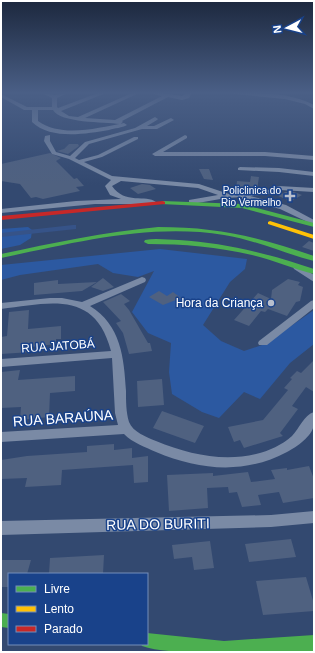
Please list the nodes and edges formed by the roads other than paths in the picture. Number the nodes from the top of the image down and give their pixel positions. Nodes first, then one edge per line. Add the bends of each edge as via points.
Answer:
1 (37, 123) edge
2 (121, 123) edge
3 (147, 123) edge
4 (164, 123) edge
5 (124, 125) junction
6 (141, 127) junction
7 (129, 131) junction
8 (48, 136) dead end
9 (185, 137) dead end
10 (136, 138) dead end
11 (314, 158) edge
12 (74, 160) junction
13 (240, 169) dead end
14 (314, 174) edge
15 (120, 179) junction
16 (212, 190) junction
17 (314, 190) edge
18 (269, 192) junction
19 (228, 196) junction
20 (132, 200) junction
21 (208, 201) junction
22 (159, 203) junction
23 (1, 211) edge
24 (58, 213) junction
25 (300, 214) junction
26 (1, 218) edge
27 (314, 224) edge
28 (314, 230) edge
29 (314, 238) edge
30 (139, 242) dead end
31 (103, 246) dead end
32 (82, 248) junction
33 (1, 256) edge
34 (314, 260) edge
35 (294, 265) junction
36 (314, 272) edge
37 (314, 279) edge
38 (142, 280) dead end
39 (314, 304) edge
40 (84, 305) junction
41 (1, 306) edge
42 (263, 343) dead end
43 (117, 354) junction
44 (1, 363) edge
45 (314, 417) edge
46 (127, 429) junction
47 (1, 437) edge
48 (314, 517) edge
49 (1, 528) edge
50 (148, 640) edge
51 (314, 643) edge
52 (223, 650) edge

1 - 5 street via 42,128 54,131
2 - 5 street
3 - 6 street
4 - 6 street via 155,128
5 - 7 street
6 - 7 street
7 - 12 street via 87,143
8 - 12 street via 52,150
9 - 11 street via 153,155 256,153
10 - 12 street via 100,156
12 - 15 street via 105,176
13 - 14 street via 285,170
15 - 16 street via 199,186
15 - 20 street via 109,184 109,189
16 - 19 street
16 - 21 street via 213,195
17 - 18 street via 285,187
18 - 19 street
18 - 25 street
19 - 21 street
19 - 25 street via 258,199
20 - 22 street
20 - 23 street
21 - 22 main road
21 - 27 main road via 242,206
21 - 28 main road
22 - 24 main road
24 - 26 main road
24 - 29 main road via 174,208 227,212 261,220
25 - 27 street
30 - 35 main road via 209,242 248,250
31 - 32 main road
32 - 33 main road
32 - 34 main road via 116,240 154,236 200,236 252,246 306,262
33 - 34 main road via 123,234 167,230 211,231 262,241
35 - 36 main road
35 - 37 street
38 - 40 street
39 - 42 street
40 - 41 street via 52,301
40 - 43 street via 106,325
43 - 44 street, RUA JATOBÁ
43 - 46 street via 121,408
45 - 46 street via 299,438 288,446 251,460 233,463 212,463 183,457 142,440
46 - 47 street, RUA BARAÚNA
48 - 49 street, RUA DO BURITI via 271,522
50 - 52 main road
51 - 52 main road

